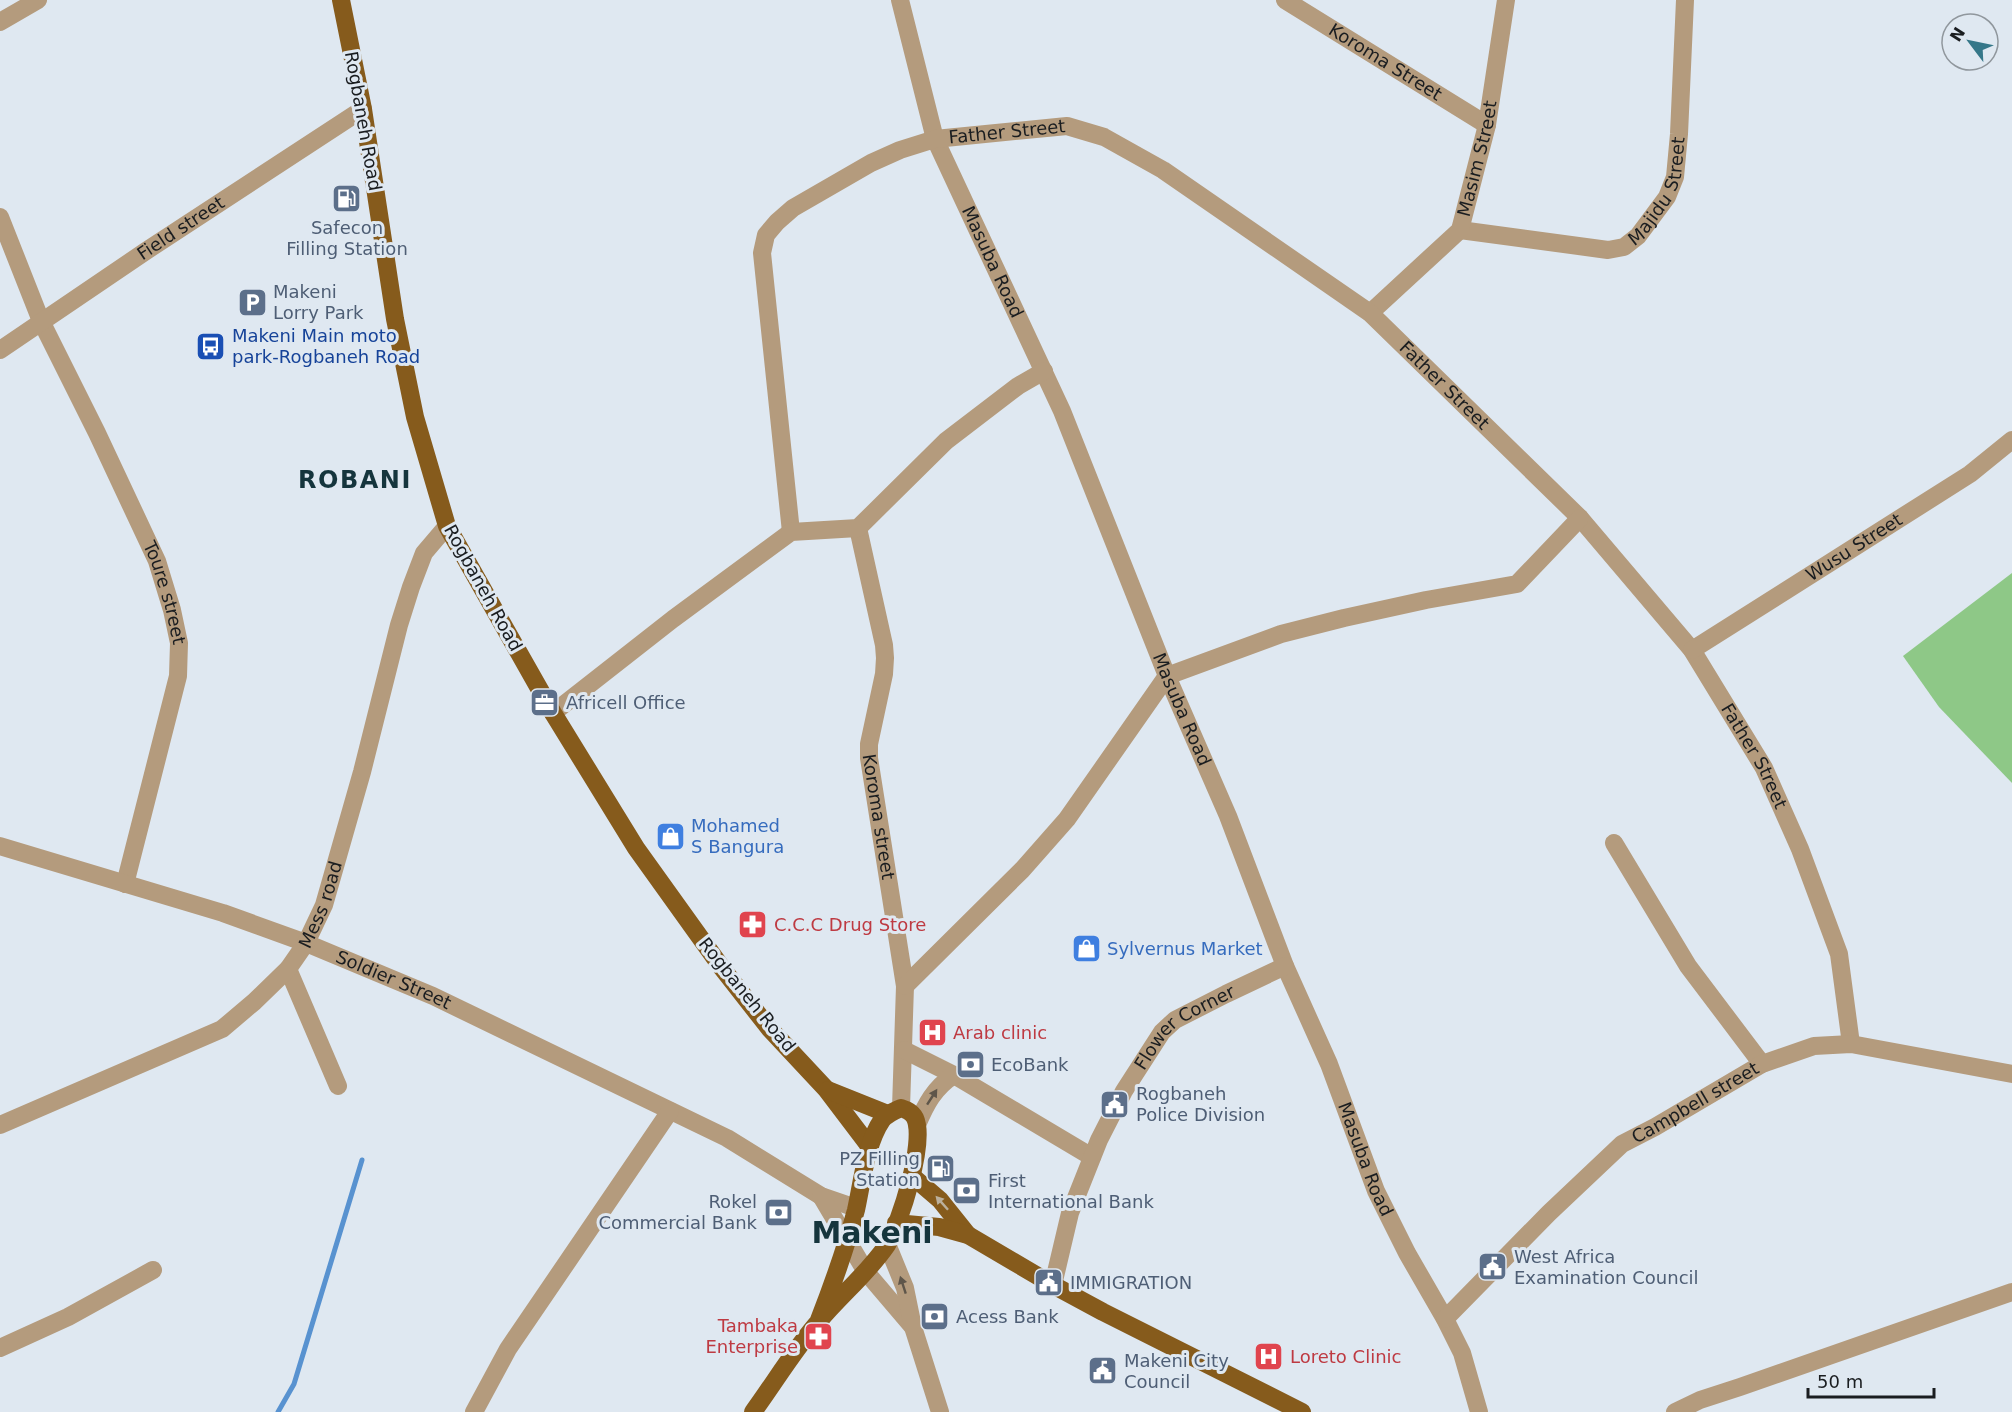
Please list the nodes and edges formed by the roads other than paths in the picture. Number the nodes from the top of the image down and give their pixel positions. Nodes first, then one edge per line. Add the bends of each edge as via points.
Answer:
1 (38, 0) edge
2 (341, 0) edge
3 (900, 0) edge
4 (1286, 0) edge
5 (1506, 0) edge
6 (1685, 0) edge
7 (0, 22) edge
8 (363, 109) junction
9 (1487, 125) junction
10 (935, 139) junction
11 (0, 217) edge
12 (1460, 230) junction
13 (1370, 313) junction
14 (41, 321) junction
15 (0, 350) edge
16 (1044, 371) junction
17 (2012, 440) edge
18 (1580, 518) junction
19 (447, 526) junction
20 (858, 528) junction
21 (791, 532) junction
22 (1692, 651) junction
23 (1167, 676) junction
24 (553, 713) junction
25 (1614, 843) dead end
26 (0, 846) edge
27 (125, 884) junction
28 (306, 943) junction
29 (1285, 966) junction
30 (288, 969) junction
31 (905, 986) junction
32 (1851, 1044) junction
33 (904, 1050) junction
34 (1762, 1064) junction
35 (2012, 1074) edge
36 (954, 1075) junction
37 (338, 1086) dead end
38 (826, 1089) junction
39 (670, 1111) junction
40 (895, 1111) junction
41 (0, 1125) edge
42 (917, 1125) junction
43 (870, 1148) junction
44 (1092, 1156) junction
45 (912, 1176) junction
46 (821, 1196) junction
47 (856, 1208) junction
48 (896, 1223) junction
49 (968, 1235) junction
50 (847, 1242) junction
51 (887, 1244) junction
52 (153, 1270) dead end
53 (866, 1272) junction
54 (1053, 1285) junction
55 (2012, 1292) edge
56 (1445, 1319) junction
57 (819, 1320) junction
58 (913, 1327) junction
59 (0, 1348) edge
60 (474, 1412) edge
61 (753, 1412) edge
62 (940, 1412) edge
63 (1302, 1412) edge
64 (1479, 1412) edge
65 (1675, 1412) edge

1 - 7 street
2 - 8 main road, Rogbaneh Road
3 - 10 street, Masuba Road
4 - 9 street, Koroma Street
5 - 9 street, Masim Street
6 - 12 street, Majidu Street via 1675,177 1667,197 1638,236 1624,246 1608,250
8 - 14 street, Field street
8 - 19 main road, Rogbaneh Road via 395,319 415,417
9 - 12 street, Masim Street
10 - 13 street, Father Street via 1067,126 1104,137 1163,170
10 - 16 street, Masuba Road
10 - 21 street, Father Street via 872,163 793,208 766,235 762,253
11 - 14 street, Toure street
12 - 13 street, Masim Street
13 - 18 street, Father Street
14 - 15 street, Field street
14 - 27 street, Toure street via 157,561 179,643 178,676
16 - 20 street via 1008,393 946,441
16 - 23 street, Masuba Road
17 - 22 street, Wusu Street via 1970,474
18 - 22 street, Father Street
18 - 23 street via 1517,584 1426,600 1281,634
19 - 24 main road, Rogbaneh Road
19 - 28 street, Mess road via 424,553 411,587 324,905
20 - 21 street
20 - 31 street, Koroma street via 884,645 884,674 869,758
21 - 24 street
22 - 32 street, Father Street via 1764,768 1800,849 1839,954
23 - 29 street, Masuba Road via 1228,816
23 - 31 street via 1067,819 1022,870
24 - 38 main road, Rogbaneh Road via 636,848 722,968 769,1028
25 - 34 street via 1688,966
26 - 27 street, Soldier Street
27 - 28 street, Soldier Street via 224,913
28 - 30 street, Mess road
28 - 39 street, Soldier Street via 433,996
29 - 44 street, Flower Corner via 1167,1026 1124,1091
29 - 56 street, Masuba Road via 1329,1064 1376,1191
30 - 37 street
30 - 41 street, Mess road via 222,1029
31 - 33 street, Koroma street
32 - 34 street, Campbell street via 1814,1046
32 - 35 street, Campbell street
33 - 36 street
33 - 40 street, Koroma street
34 - 56 street, Campbell street via 1622,1144
42 -> 36 street via 938,1087
36 - 44 street
38 - 40 main road
38 - 43 main road, Rogbaneh Road
39 - 46 street, Soldier Street via 727,1138
39 - 60 street via 508,1350
40 - 42 main road via 912,1113
40 - 43 main road via 880,1123
42 - 45 main road
43 - 47 main road
44 - 54 street, Flower Corner via 1070,1213
45 - 48 main road
49 -> 45 main road via 940,1200
46 - 47 street, Soldier Street
46 - 50 street, Soldier Street
47 - 50 main road
48 - 49 main road via 939,1227
48 - 51 main road
49 - 54 main road
50 - 53 street, Soldier Street
50 - 57 main road
51 - 53 main road
58 -> 51 street via 905,1288
52 - 59 street via 68,1317
53 - 57 main road
53 - 58 street, Soldier Street
54 - 63 main road
55 - 65 street
56 - 64 street, Masuba Road via 1462,1353
57 - 61 main road
58 - 62 street

